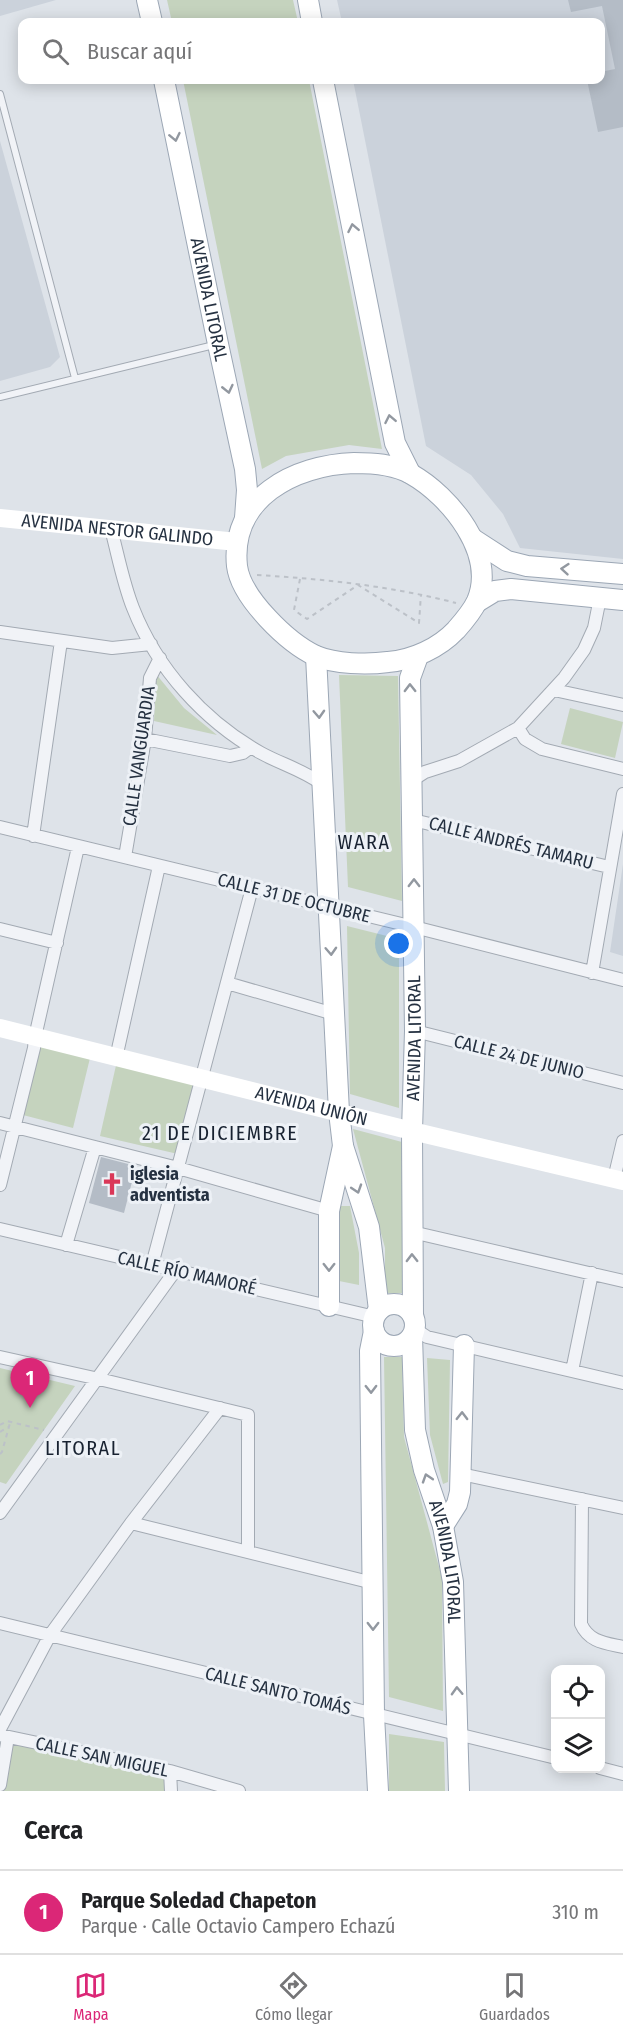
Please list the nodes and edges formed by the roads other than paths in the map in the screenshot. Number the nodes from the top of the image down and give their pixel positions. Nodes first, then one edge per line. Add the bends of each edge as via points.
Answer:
1 (147, 0) edge
2 (308, 0) edge
3 (151, 18) edge
4 (311, 18) edge
5 (165, 84) edge
6 (324, 84) edge
7 (0, 94) edge
8 (218, 344) junction
9 (75, 378) junction
10 (0, 397) edge
11 (410, 474) junction
12 (0, 518) edge
13 (245, 519) junction
14 (111, 529) junction
15 (473, 539) junction
16 (237, 542) junction
17 (623, 574) edge
18 (600, 598) junction
19 (623, 600) edge
20 (475, 604) junction
21 (0, 632) edge
22 (61, 641) junction
23 (151, 644) junction
24 (316, 656) junction
25 (418, 656) junction
26 (160, 658) junction
27 (554, 690) junction
28 (623, 705) edge
29 (518, 728) junction
30 (145, 739) junction
31 (251, 747) junction
32 (623, 769) edge
33 (411, 781) junction
34 (322, 783) junction
35 (623, 794) edge
36 (413, 820) junction
37 (0, 827) edge
38 (33, 836) junction
39 (78, 847) junction
40 (124, 857) junction
41 (159, 866) junction
42 (609, 867) junction
43 (252, 888) junction
44 (329, 908) junction
45 (414, 927) junction
46 (0, 929) edge
47 (57, 943) junction
48 (592, 973) junction
49 (623, 980) edge
50 (227, 984) junction
51 (334, 1014) junction
52 (0, 1028) edge
53 (415, 1031) junction
54 (35, 1037) junction
55 (116, 1058) junction
56 (202, 1078) junction
57 (623, 1083) edge
58 (339, 1112) junction
59 (0, 1123) edge
60 (15, 1127) junction
61 (412, 1131) junction
62 (623, 1141) edge
63 (343, 1146) junction
64 (95, 1147) junction
65 (178, 1168) junction
66 (618, 1180) edge
67 (0, 1185) edge
68 (329, 1211) junction
69 (0, 1229) edge
70 (412, 1232) junction
71 (66, 1245) junction
72 (152, 1265) junction
73 (175, 1271) junction
74 (592, 1273) junction
75 (623, 1281) edge
76 (329, 1306) junction
77 (376, 1319) junction
78 (414, 1327) junction
79 (464, 1345) junction
80 (0, 1357) edge
81 (572, 1371) junction
82 (99, 1379) junction
83 (623, 1383) edge
84 (220, 1408) junction
85 (461, 1474) junction
86 (0, 1492) edge
87 (14, 1496) junction
88 (582, 1499) junction
89 (623, 1508) edge
90 (0, 1513) edge
91 (131, 1523) junction
92 (443, 1526) junction
93 (248, 1552) junction
94 (373, 1583) junction
95 (0, 1623) edge
96 (50, 1635) junction
97 (623, 1647) edge
98 (374, 1715) junction
99 (3, 1734) edge
100 (458, 1735) junction
101 (551, 1757) edge
102 (605, 1769) edge
103 (170, 1772) junction
104 (623, 1774) edge
105 (0, 1785) edge
106 (171, 1791) edge
107 (239, 1791) edge
108 (378, 1791) edge
109 (459, 1791) edge

1 - 3 main road
2 - 4 main road
5 -> 8 main road, AVENIDA LITORAL
11 -> 6 main road via 395,443
7 - 9 lane
8 - 9 lane
8 -> 13 main road, AVENIDA LITORAL via 245,469
9 - 10 lane
11 - 13 main road via 378,464 329,464 281,482 263,494
11 - 15 main road via 449,503
12 - 14 street, AVENIDA NESTOR GALINDO
13 - 16 main road
14 - 16 street, AVENIDA NESTOR GALINDO
14 - 23 street via 132,606
17 -> 15 main road via 527,566 507,561
15 - 20 main road via 482,581
16 - 24 main road via 239,574 250,597 267,619
18 - 19 main road
18 - 20 main road via 512,589 495,591
18 - 27 street via 594,628 584,650
20 - 25 main road via 448,638
21 - 22 street
22 - 23 street via 112,648
22 - 38 street
23 - 26 street
24 - 25 main road via 349,663 389,662
24 -> 34 main road
33 -> 25 main road, AVENIDA LITORAL via 410,678
26 - 30 street, CALLE VANGUARDIA via 150,678
26 - 31 street via 171,676 208,716
27 - 28 street
27 - 29 street
29 - 32 street via 525,739 542,749
29 - 33 street via 459,761
30 - 31 street via 230,756
30 - 40 street, CALLE VANGUARDIA
31 - 34 street
33 - 36 main road, AVENIDA LITORAL
34 - 44 main road
35 - 42 street
36 - 42 street, CALLE ANDRÉS TAMARU
45 -> 36 main road, AVENIDA LITORAL
37 - 38 street, CALLE 31 DE OCTUBRE
38 - 39 street, CALLE 31 DE OCTUBRE
39 - 40 street, CALLE 31 DE OCTUBRE
39 - 47 street
40 - 41 street, CALLE 31 DE OCTUBRE
41 - 43 street, CALLE 31 DE OCTUBRE
41 - 55 street
42 - 48 street
43 - 44 street, CALLE 31 DE OCTUBRE
43 - 50 street
44 - 45 street, CALLE 31 DE OCTUBRE
44 -> 51 main road
45 - 48 street, CALLE 31 DE OCTUBRE
45 - 53 main road, AVENIDA LITORAL
46 - 47 street
47 - 54 street
48 - 49 street, CALLE 31 DE OCTUBRE
50 - 51 street
50 - 56 street
51 - 58 main road
52 - 54 street, AVENIDA UNIÓN
53 - 57 street, CALLE 24 DE JUNIO
53 - 61 main road, AVENIDA LITORAL
54 - 55 street, AVENIDA UNIÓN
54 - 60 street
55 - 56 street, AVENIDA UNIÓN
56 - 58 street, AVENIDA UNIÓN
56 - 65 street
58 - 61 street, AVENIDA UNIÓN
58 - 63 main road
59 - 60 street
60 - 64 street
60 - 67 street
61 - 66 street, AVENIDA UNIÓN
61 - 70 main road, AVENIDA LITORAL
62 - 66 street
63 - 68 main road
63 -> 77 main road via 369,1227
64 - 65 street
64 - 71 street
65 - 68 street
65 - 72 street
68 -> 76 main road
69 - 71 street, CALLE RÍO MAMORÉ
70 - 74 street
78 -> 70 main road, AVENIDA LITORAL
71 - 72 street, CALLE RÍO MAMORÉ
72 - 73 street, CALLE RÍO MAMORÉ
73 - 76 street, CALLE RÍO MAMORÉ
73 - 82 street
74 - 75 street
74 - 81 street
76 - 77 street, CALLE RÍO MAMORÉ
77 - 78 main road via 390,1304 397,1304 404,1306
77 - 78 main road via 383,1342 396,1346 408,1341
77 -> 94 main road via 370,1351
78 - 79 street via 428,1337
92 -> 78 main road, AVENIDA LITORAL via 415,1430
79 - 81 street
85 -> 79 main road
80 - 82 street
81 - 83 street
82 - 84 street
82 - 87 street
84 - 91 street
84 - 93 street via 248,1415
85 - 88 street
85 - 92 main road via 457,1504
86 - 87 street
87 - 90 street
88 - 89 street
88 - 97 street via 580,1624 585,1634 595,1640
91 - 93 street
91 - 96 street
100 -> 92 main road, AVENIDA LITORAL via 453,1582
93 - 94 street
94 -> 98 main road
95 - 96 street, CALLE SANTO TOMÁS
96 - 98 street, CALLE SANTO TOMÁS
96 - 99 street
98 - 100 street, CALLE SANTO TOMÁS
98 - 108 main road
99 - 103 street, CALLE SAN MIGUEL
99 - 105 street
100 - 101 street, CALLE SANTO TOMÁS
100 - 109 main road, AVENIDA LITORAL
102 - 104 street
103 - 106 street
103 - 107 street, CALLE SAN MIGUEL

